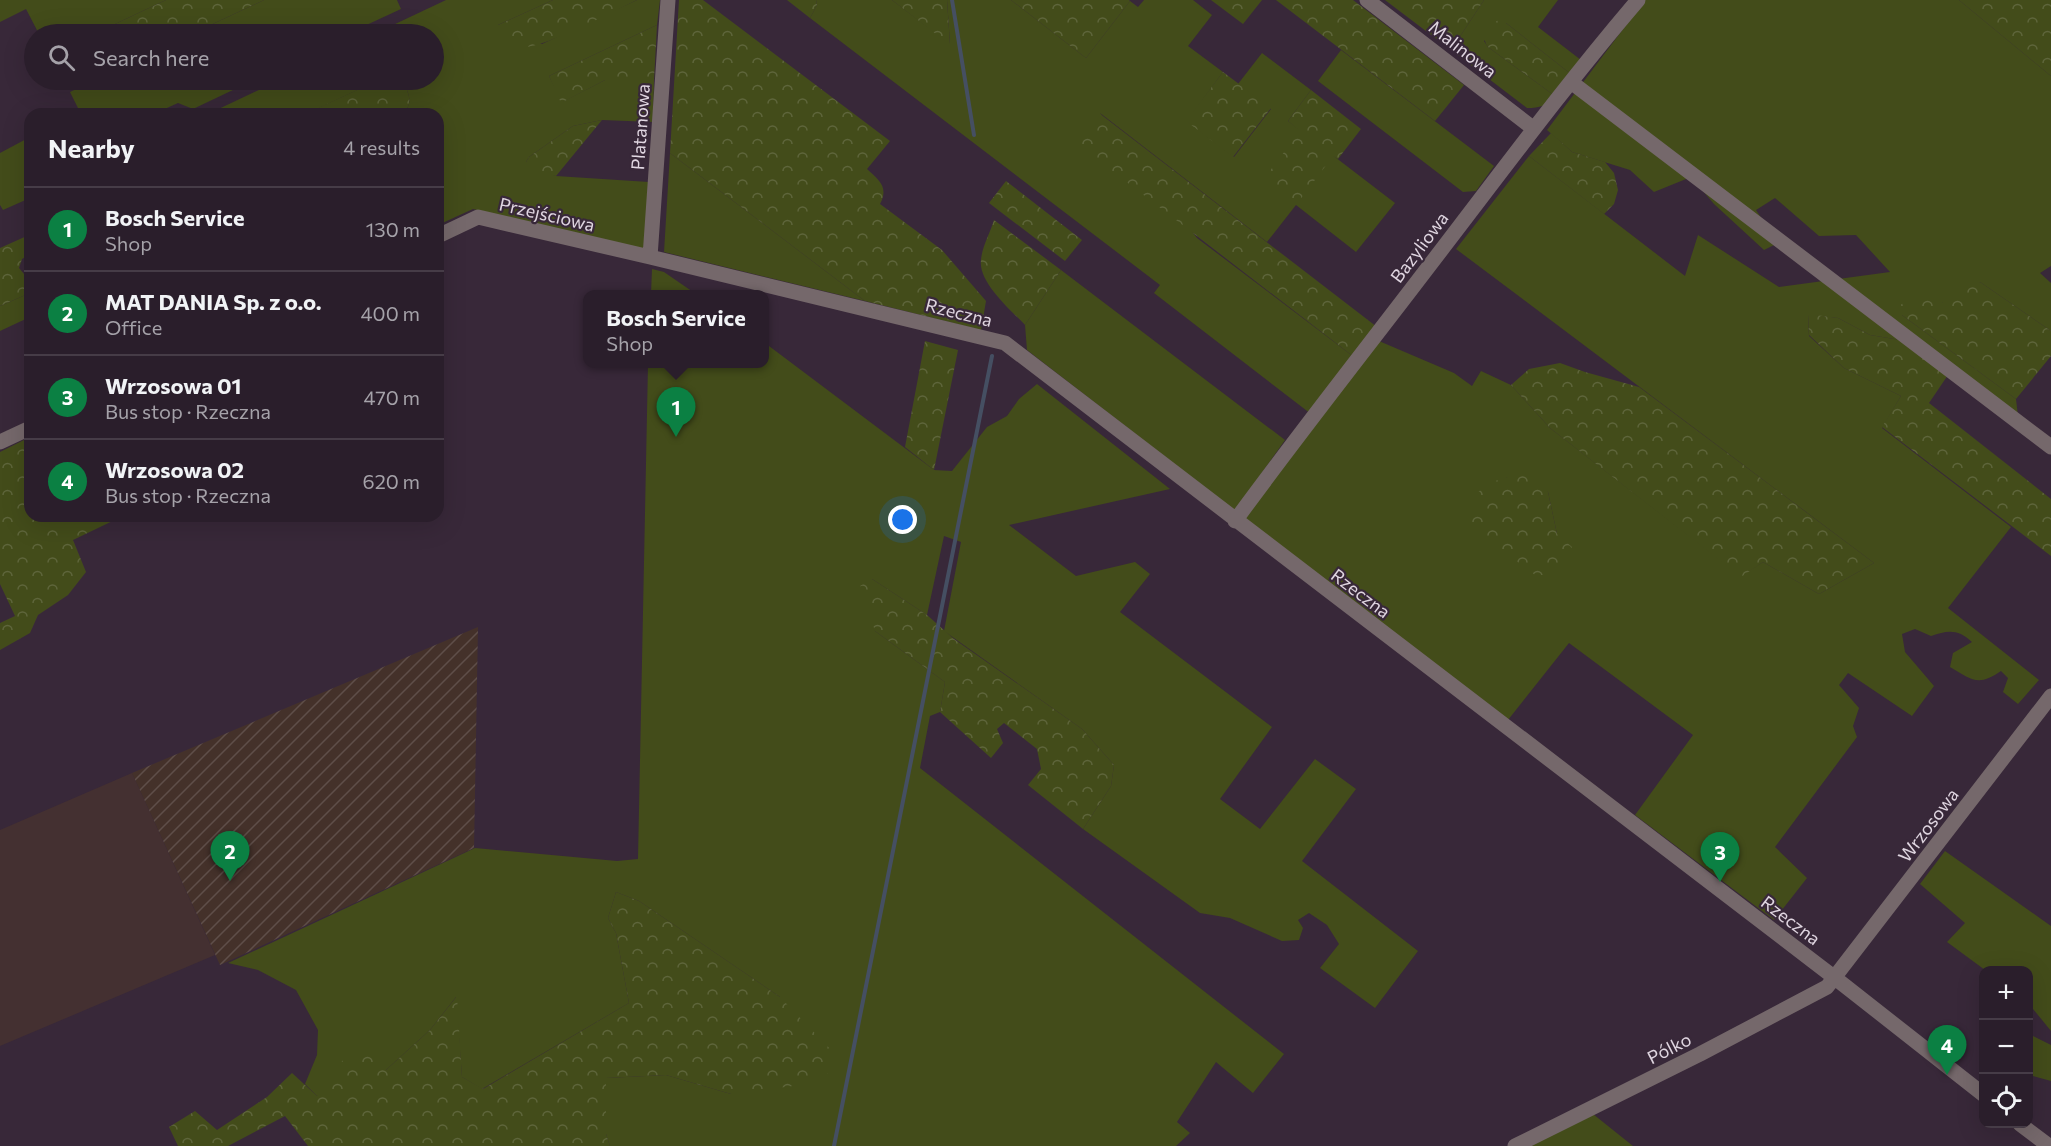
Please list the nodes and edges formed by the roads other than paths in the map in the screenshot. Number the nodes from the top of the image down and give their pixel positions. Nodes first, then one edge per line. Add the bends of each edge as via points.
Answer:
1 (668, 0) edge
2 (1367, 0) edge
3 (1638, 0) edge
4 (1571, 82) junction
5 (1534, 129) junction
6 (444, 233) edge
7 (650, 257) junction
8 (24, 431) edge
9 (0, 442) edge
10 (2051, 447) edge
11 (1235, 521) junction
12 (2051, 696) edge
13 (1835, 978) junction
14 (1979, 1092) edge
15 (2025, 1128) edge
16 (1515, 1146) edge
17 (2049, 1146) edge

1 - 7 street, Platanowa
2 - 5 street, Malinowa
3 - 4 street, Bazyliowa
4 - 5 street, Bazyliowa
4 - 10 street
5 - 11 street, Bazyliowa
6 - 7 street, Przejściowa via 478,217
7 - 11 street, Rzeczna via 1005,343
8 - 9 street
11 - 13 street, Rzeczna
12 - 13 street, Wrzosowa
13 - 14 street, Rzeczna
13 - 16 street, Pólko via 1805,1000
15 - 17 street

